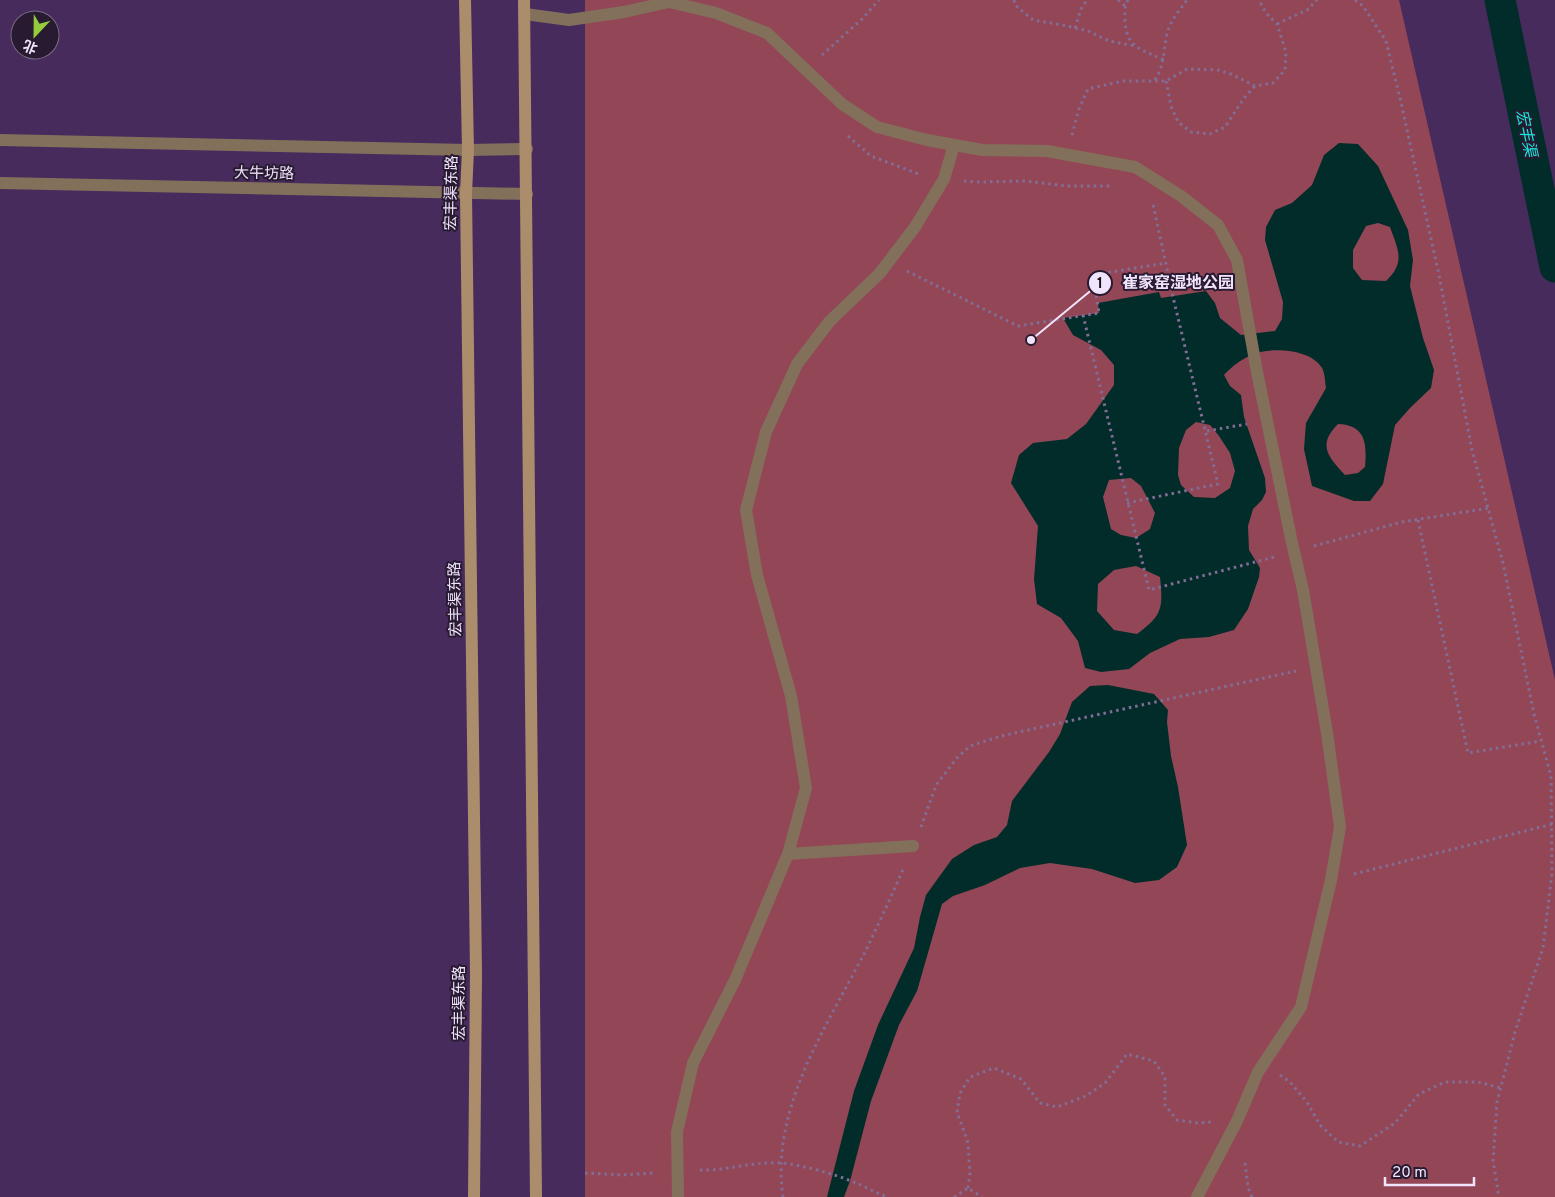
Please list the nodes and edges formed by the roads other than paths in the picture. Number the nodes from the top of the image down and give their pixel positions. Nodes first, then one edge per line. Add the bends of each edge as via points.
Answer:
1 (465, 0) edge
2 (524, 0) edge
3 (525, 14) junction
4 (0, 140) edge
5 (954, 145) junction
6 (527, 149) junction
7 (468, 150) junction
8 (0, 183) edge
9 (466, 194) junction
10 (527, 194) junction
11 (913, 846) road end
12 (788, 854) junction
13 (474, 1197) edge
14 (536, 1197) edge
15 (678, 1197) edge
16 (1197, 1197) edge

1 - 7 main road, 宏丰渠东路
2 - 3 main road
3 - 5 street via 569,20 669,2 716,13 768,33 842,104 877,127
3 - 6 main road
4 - 7 street, 大牛坊路
5 - 12 street via 944,179 915,227 880,273 830,322 798,364 766,432 746,510 757,575 791,696 806,788
5 - 16 street via 982,150 1047,151 1135,167 1218,225 1237,260 1317,666 1340,827 1301,1007 1258,1072 1237,1121
6 - 7 street, 大牛坊路
6 - 10 main road
7 - 9 main road, 宏丰渠东路
8 - 9 street, 大牛坊路
9 - 10 street, 大牛坊路
9 - 13 main road, 宏丰渠东路 via 476,974
10 - 14 main road
11 - 12 street
12 - 15 street via 735,980 693,1063 677,1132

